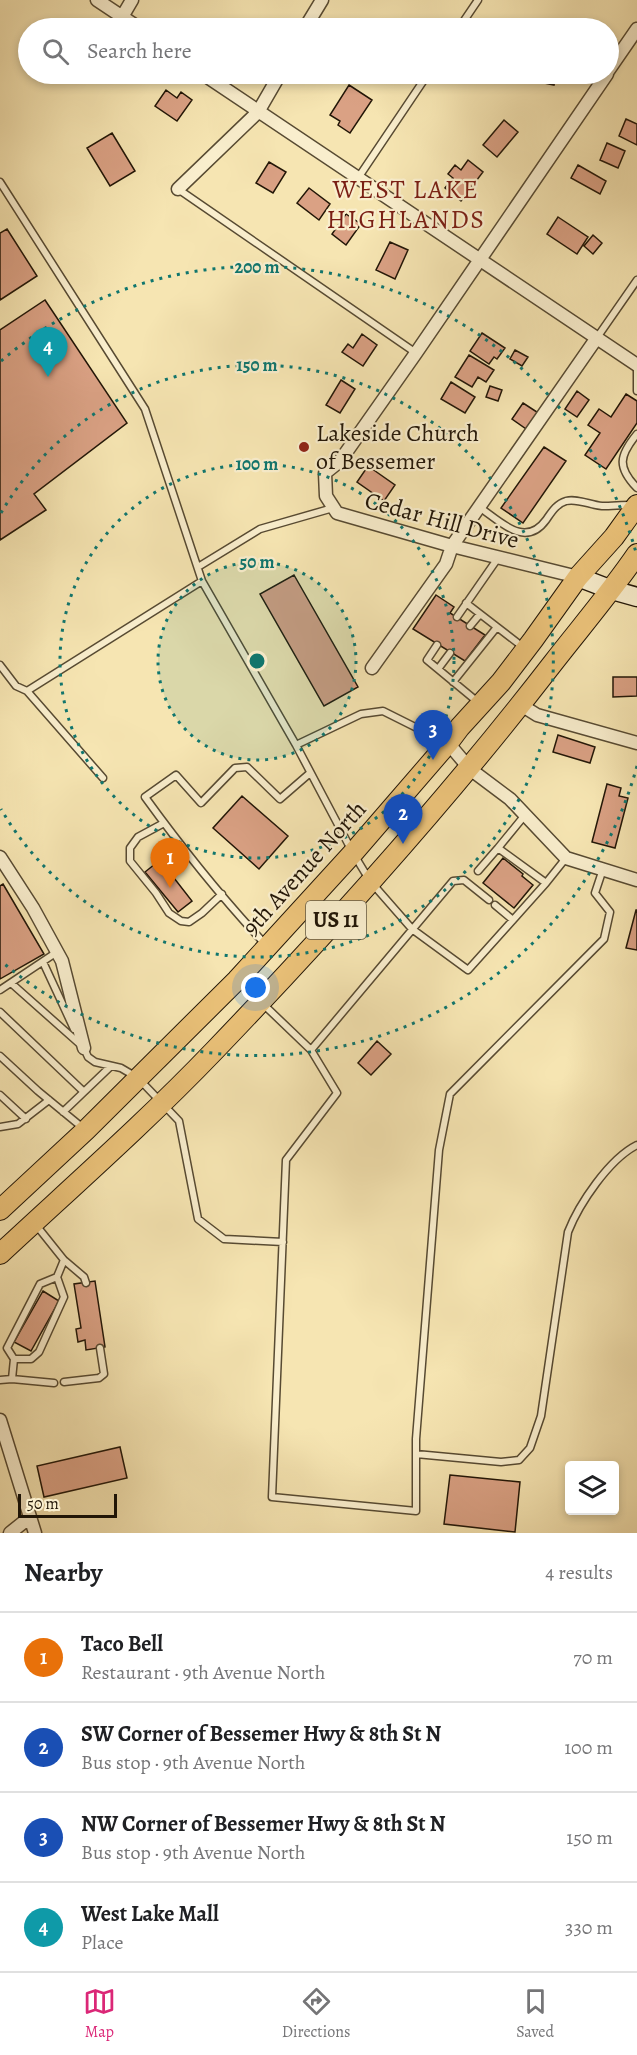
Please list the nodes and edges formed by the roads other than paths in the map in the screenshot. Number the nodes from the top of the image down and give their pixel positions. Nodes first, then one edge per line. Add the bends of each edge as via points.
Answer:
1 (97, 0) edge
2 (132, 0) edge
3 (322, 0) edge
4 (478, 0) edge
5 (122, 17) joint
6 (312, 18) edge
7 (466, 18) edge
8 (637, 29) edge
9 (619, 56) edge
10 (217, 84) edge
11 (274, 84) edge
12 (421, 84) edge
13 (600, 84) edge
14 (258, 112) junction
15 (358, 178) junction
16 (0, 182) edge
17 (178, 189) joint
18 (479, 261) junction
19 (637, 280) edge
20 (596, 339) junction
21 (416, 353) junction
22 (637, 367) edge
23 (637, 391) edge
24 (637, 434) edge
25 (637, 488) edge
26 (637, 505) edge
27 (479, 507) junction
28 (333, 508) junction
29 (452, 546) junction
30 (637, 554) edge
31 (498, 557) junction
32 (198, 567) junction
33 (578, 577) junction
34 (202, 581) junction
35 (612, 590) junction
36 (637, 597) edge
37 (466, 603) junction
38 (480, 614) junction
39 (457, 617) dead end
40 (470, 626) dead end
41 (497, 627) junction
42 (437, 645) dead end
43 (526, 650) junction
44 (450, 652) dead end
45 (0, 665) edge
46 (372, 668) dead end
47 (438, 669) junction
48 (453, 682) junction
49 (27, 691) junction
50 (481, 704) junction
51 (521, 705) junction
52 (448, 743) junction
53 (637, 743) edge
54 (296, 746) junction
55 (470, 769) junction
56 (310, 773) junction
57 (103, 778) dead end
58 (525, 815) junction
59 (164, 823) junction
60 (498, 848) junction
61 (353, 853) junction
62 (0, 857) edge
63 (566, 858) junction
64 (603, 869) junction
65 (478, 871) dead end
66 (637, 880) edge
67 (370, 882) junction
68 (546, 883) junction
69 (222, 894) junction
70 (513, 920) junction
71 (412, 929) junction
72 (268, 946) junction
73 (57, 952) junction
74 (43, 962) junction
75 (11, 983) junction
76 (0, 990) edge
77 (260, 1001) junction
78 (0, 1012) edge
79 (84, 1048) junction
80 (311, 1050) junction
81 (0, 1056) edge
82 (111, 1066) junction
83 (138, 1078) junction
84 (84, 1092) junction
85 (0, 1095) edge
86 (49, 1100) junction
87 (162, 1102) junction
88 (63, 1112) junction
89 (26, 1119) junction
90 (0, 1127) edge
91 (86, 1130) junction
92 (637, 1145) edge
93 (0, 1210) edge
94 (34, 1223) junction
95 (283, 1242) junction
96 (0, 1254) edge
97 (64, 1260) junction
98 (57, 1277) junction
99 (86, 1282) dead end
100 (100, 1348) dead end
101 (14, 1359) junction
102 (12, 1378) junction
103 (0, 1380) edge
104 (64, 1382) dead end
105 (54, 1383) dead end
106 (0, 1423) edge
107 (416, 1454) junction
108 (30, 1517) junction
109 (10, 1533) edge
110 (34, 1533) edge

1 - 5 street
2 - 5 street
3 - 6 street
4 - 7 lane
8 - 9 street
10 - 14 street
11 - 14 street
12 - 15 lane
13 - 18 street
14 - 15 street
14 - 17 street
15 - 18 street
16 - 32 lane via 145,409
17 - 21 lane
18 - 20 street
18 - 21 street
19 - 20 lane
20 - 22 street
20 - 27 street
21 - 28 street, Cedar Hill Drive via 339,461 325,473 326,496
22 - 23 lane
24 - 25 lane via 626,447 622,462 626,476
26 - 27 lane via 603,506 568,500 530,534 514,531
26 - 33 main road, 9th Avenue North / US 11
27 - 29 street
28 - 29 street, Cedar Hill Drive via 337,513
28 - 32 lane via 260,529
29 - 31 street, Cedar Hill Drive
29 - 46 street via 446,564
30 - 35 main road, US 11
31 - 33 street, Cedar Hill Drive
31 - 37 lane
32 - 34 lane
33 - 35 street
33 - 43 main road, 9th Avenue North / US 11
34 - 49 lane
34 - 54 lane
35 - 36 street
35 - 51 main road, US 11
37 - 38 lane
37 - 39 lane
38 - 40 lane
38 - 41 lane
41 - 43 lane
41 - 48 lane
42 - 47 lane via 427,660
43 - 50 main road, 9th Avenue North / US 11
44 - 47 lane
45 - 49 lane via 16,686
47 - 48 lane
48 - 50 lane
49 - 57 lane
50 - 52 main road, 9th Avenue North / US 11
51 - 53 street via 537,715
51 - 55 main road, US 11
52 - 54 lane via 383,711 361,714
52 - 55 street
52 - 61 main road, 9th Avenue North / US 11
54 - 56 lane
55 - 58 street
55 - 67 main road, US 11
56 - 59 lane via 280,800 247,767 235,768 201,803 176,775 145,797
56 - 61 lane
58 - 60 lane
58 - 63 street
59 - 69 lane
59 - 69 lane via 138,837 130,848 130,861 170,913 189,922
60 - 65 lane
60 - 68 lane
61 - 67 lane
61 - 72 main road, 9th Avenue North / US 11
62 - 73 street
63 - 64 street
63 - 68 lane
64 - 66 street
64 - 107 lane via 595,893 610,912 604,939 450,1094 439,1150
67 - 71 lane
67 - 77 main road, US 11
68 - 70 lane
69 - 72 lane
70 - 71 lane via 468,970
70 - 71 lane via 464,880 453,881
71 - 80 lane
72 - 83 main road, 9th Avenue North / US 11
73 - 74 lane
73 - 79 street
74 - 75 lane
74 - 79 lane
75 - 76 lane
75 - 79 lane
77 - 80 lane
77 - 87 main road, US 11
78 - 84 lane
79 - 82 lane via 95,1062
80 - 95 lane via 337,1092 286,1160
81 - 86 lane
82 - 83 lane
82 - 84 lane
83 - 87 lane
83 - 91 main road, 9th Avenue North / US 11
84 - 88 lane
85 - 89 lane
86 - 88 lane
86 - 89 lane
87 - 94 main road, US 11
87 - 95 lane via 179,1121 198,1219 224,1239
88 - 91 lane
89 - 90 lane
91 - 93 main road, 9th Avenue North / US 11
92 - 107 lane via 592,1189 568,1232 542,1416 530,1448 519,1460 501,1462
94 - 96 main road, US 11
94 - 97 lane
95 - 107 lane via 272,1497 416,1511
97 - 98 lane
97 - 99 lane
98 - 101 lane via 40,1284 7,1348
98 - 101 lane via 64,1297 39,1352 31,1359
100 - 104 lane via 104,1374
101 - 102 lane
102 - 103 lane
102 - 105 lane
106 - 108 street
108 - 109 street
108 - 110 street

